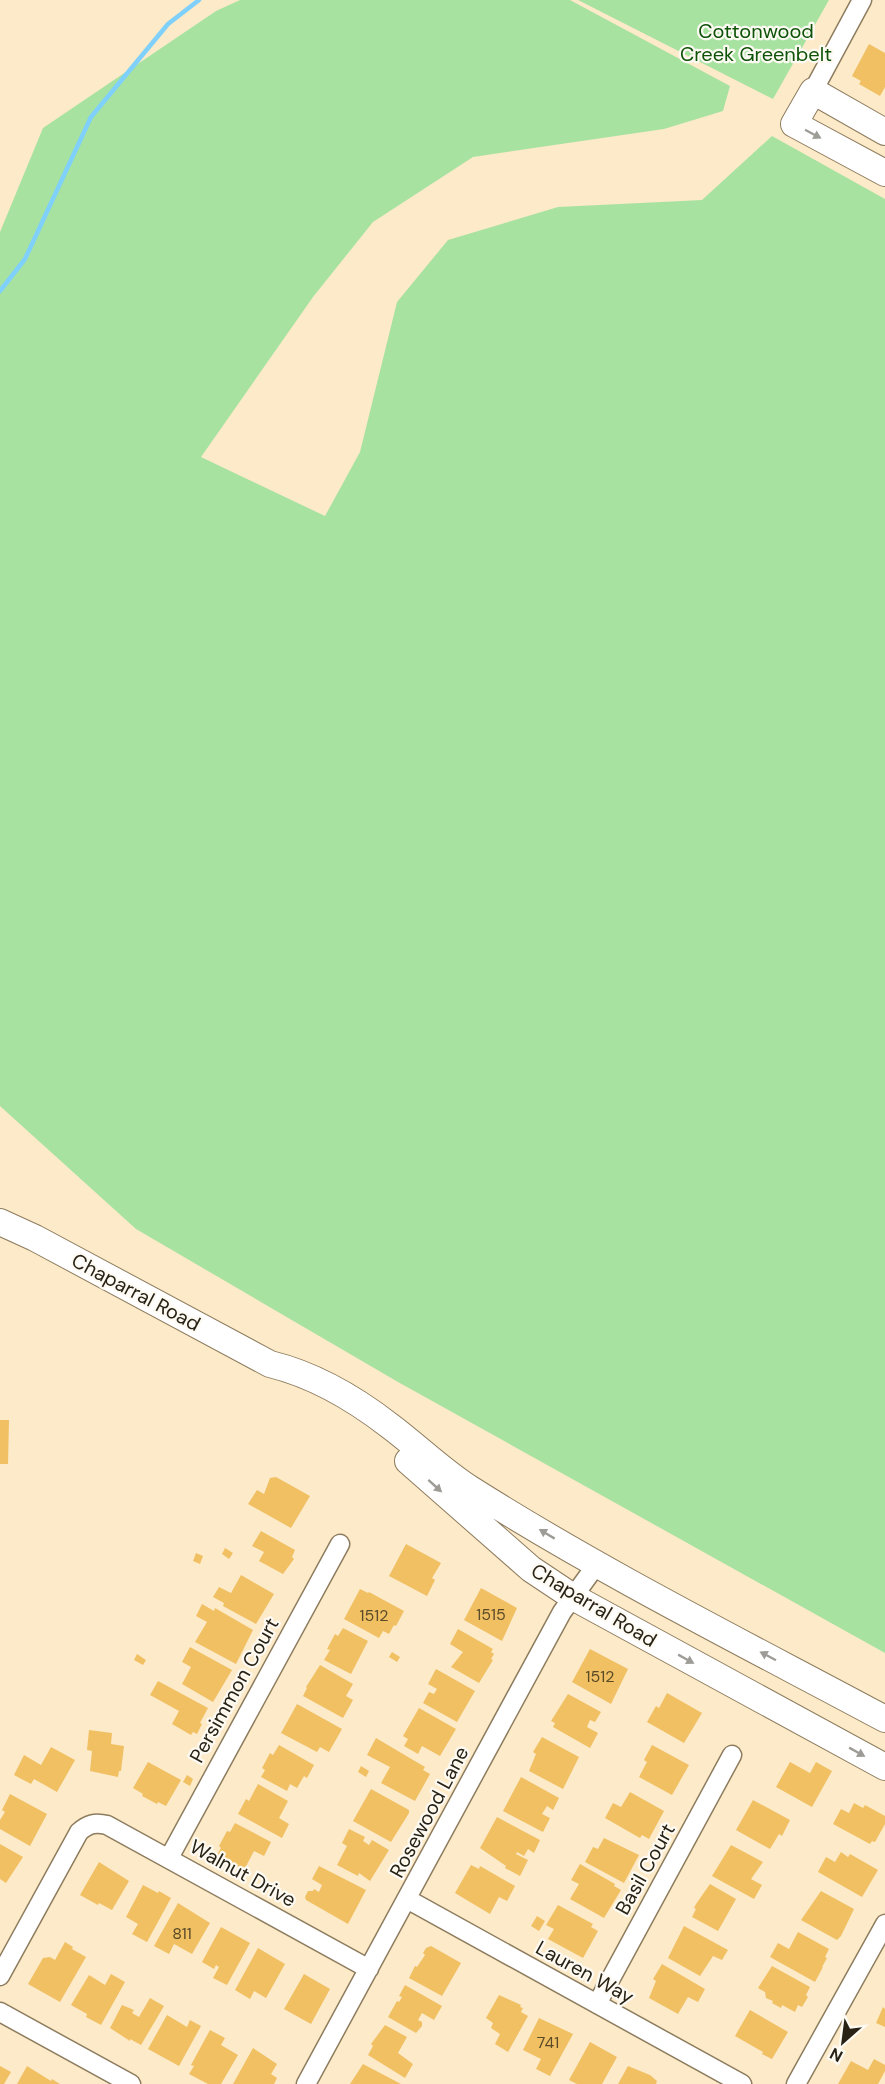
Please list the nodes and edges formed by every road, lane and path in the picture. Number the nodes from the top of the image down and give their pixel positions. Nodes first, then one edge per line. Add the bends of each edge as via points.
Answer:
1 (862, 0) edge
2 (813, 91) junction
3 (885, 132) edge
4 (885, 173) edge
5 (0, 1222) edge
6 (270, 1364) junction
7 (340, 1544) dead end
8 (597, 1564) junction
9 (573, 1597) junction
10 (885, 1719) edge
11 (732, 1755) dead end
12 (885, 1767) edge
13 (169, 1858) junction
14 (407, 1899) junction
15 (885, 1924) edge
16 (369, 1969) junction
17 (0, 1976) edge
18 (597, 2004) junction
19 (0, 2012) edge
20 (131, 2084) edge
21 (306, 2084) edge
22 (742, 2084) edge
23 (796, 2084) edge

1 - 2 street
2 - 3 main road
2 -> 4 main road via 794,124
5 - 6 main road, Chaparral Road
8 -> 6 main road, Chaparral Road via 472,1490 345,1394
6 -> 9 main road, Chaparral Road via 363,1426 531,1569
7 - 13 street, Persimmon Court
8 - 9 street, Rosewood Lane
10 -> 8 main road, Chaparral Road
9 -> 12 main road, Chaparral Road
9 - 14 street, Rosewood Lane
11 - 18 street, Basil Court
13 - 16 street, Walnut Drive
13 - 17 street, Walnut Drive via 107,1825 92,1823 79,1832
14 - 16 street, Rosewood Lane
14 - 18 street, Lauren Way
15 - 23 street
16 - 21 street, Rosewood Lane
18 - 22 street, Lauren Way
19 - 20 street

